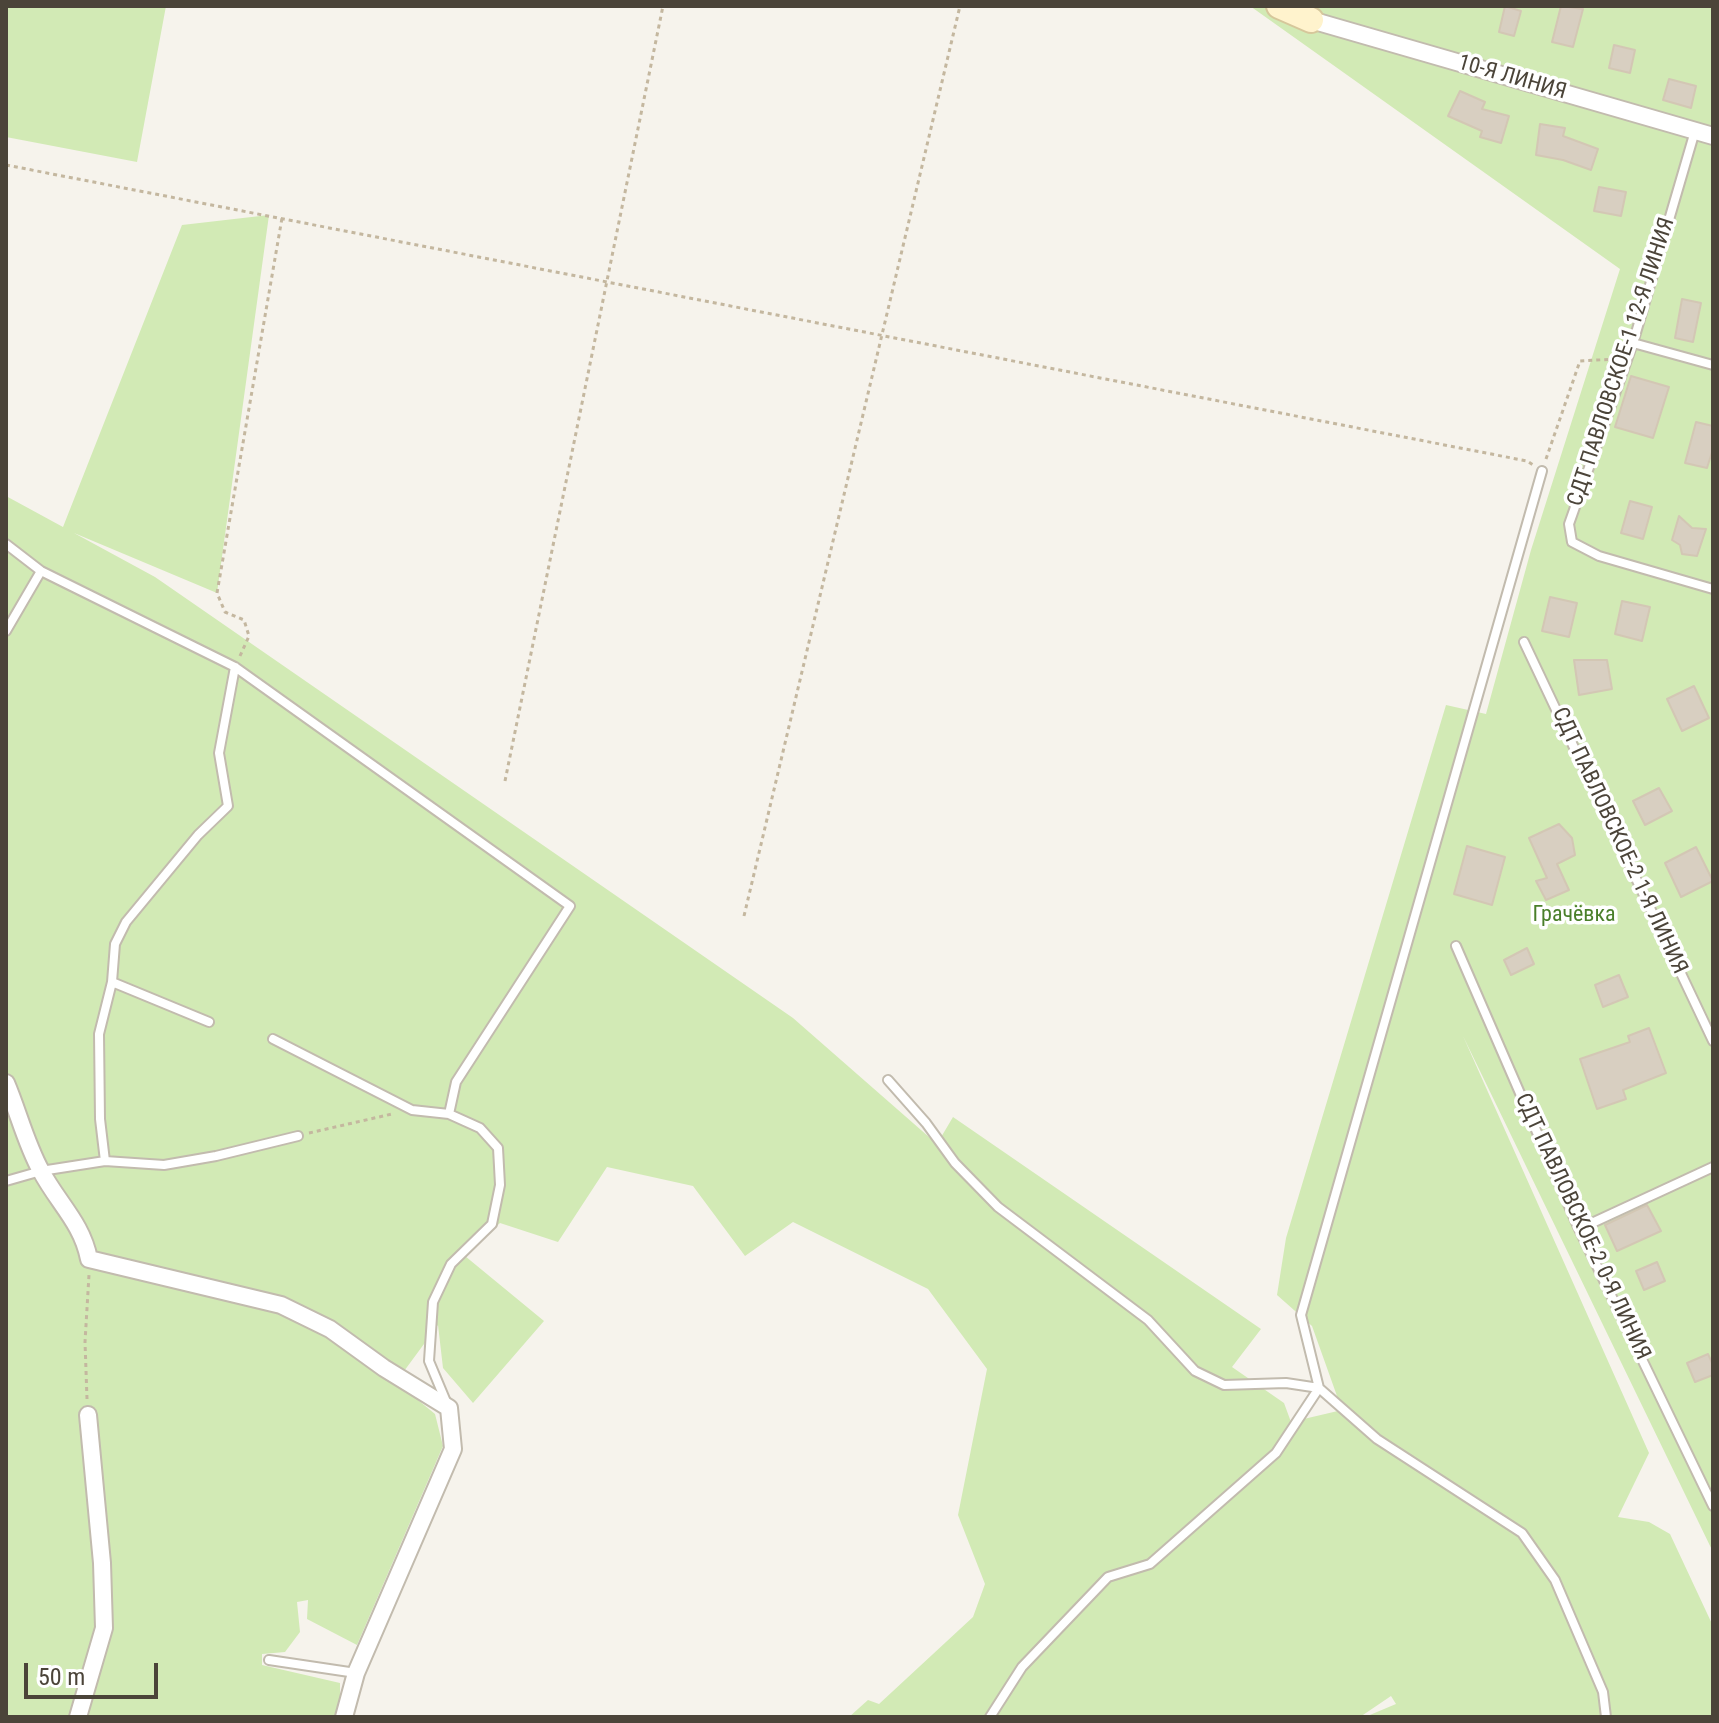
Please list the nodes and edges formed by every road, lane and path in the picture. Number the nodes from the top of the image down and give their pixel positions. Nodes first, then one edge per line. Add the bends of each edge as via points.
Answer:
1 (663, 6) edge
2 (960, 6) edge
3 (1279, 6) edge
4 (1313, 13) edge
5 (1695, 131) junction
6 (1713, 136) edge
7 (6, 165) edge
8 (283, 218) junction
9 (607, 283) junction
10 (880, 337) junction
11 (1633, 343) junction
12 (1627, 358) junction
13 (1713, 365) edge
14 (1542, 471) junction
15 (6, 544) edge
16 (41, 571) junction
17 (1713, 589) edge
18 (6, 631) edge
19 (1524, 642) dead end
20 (235, 667) junction
21 (505, 781) dead end
22 (744, 916) dead end
23 (1456, 946) dead end
24 (112, 982) junction
25 (209, 1022) dead end
26 (273, 1039) dead end
27 (1713, 1041) edge
28 (888, 1080) dead end
29 (6, 1083) edge
30 (412, 1110) junction
31 (449, 1114) junction
32 (298, 1136) joint
33 (105, 1161) junction
34 (1713, 1167) edge
35 (41, 1171) junction
36 (6, 1181) edge
37 (1579, 1229) junction
38 (89, 1259) junction
39 (1319, 1388) junction
40 (449, 1408) junction
41 (88, 1415) joint
42 (1713, 1506) edge
43 (269, 1660) dead end
44 (356, 1673) junction
45 (78, 1717) edge
46 (344, 1717) edge
47 (990, 1717) edge
48 (1606, 1717) edge

1 - 9 path
2 - 10 path
3 - 4 street
4 - 5 street, 10-Я ЛИНИЯ
5 - 6 street, 10-Я ЛИНИЯ
5 - 11 lane, СДТ ПАВЛОВСКОЕ-1 12-Я ЛИНИЯ
7 - 8 path
8 - 9 path
8 - 20 path via 217,593 225,612 244,620 249,636
9 - 10 path
9 - 21 path
10 - 14 path via 1527,461
10 - 22 path
11 - 12 lane, СДТ ПАВЛОВСКОЕ-1 12-Я ЛИНИЯ
11 - 13 lane
12 - 14 path via 1580,361
12 - 17 lane, СДТ ПАВЛОВСКОЕ-1 12-Я ЛИНИЯ via 1569,524 1572,542 1599,556
14 - 39 lane via 1301,1315
15 - 16 lane
16 - 18 lane
16 - 20 lane
19 - 27 lane, СДТ ПАВЛОВСКОЕ-2 1-Я ЛИНИЯ
20 - 24 lane via 219,753 228,806 126,922 115,944
20 - 31 lane via 570,906 456,1082
23 - 37 lane, СДТ ПАВЛОВСКОЕ-2 0-Я ЛИНИЯ
24 - 25 lane
24 - 33 lane via 99,1034
26 - 30 lane
28 - 39 lane via 998,1207 1148,1320 1195,1371 1224,1385
29 - 35 street
30 - 31 lane
30 - 32 path
31 - 40 lane via 480,1128 498,1148 500,1185 492,1224 451,1264 433,1302 429,1361
32 - 33 lane via 164,1165
33 - 35 lane
34 - 37 lane
35 - 36 lane
35 - 38 street via 76,1222
37 - 42 lane, СДТ ПАВЛОВСКОЕ-2 0-Я ЛИНИЯ
38 - 40 street via 281,1305 330,1329
38 - 41 path
39 - 47 lane via 1276,1453 1150,1564 1108,1577 1022,1667
39 - 48 lane via 1377,1439 1522,1533 1555,1580 1603,1692
40 - 44 street via 453,1449
41 - 45 street via 104,1628
43 - 44 lane
44 - 46 street

